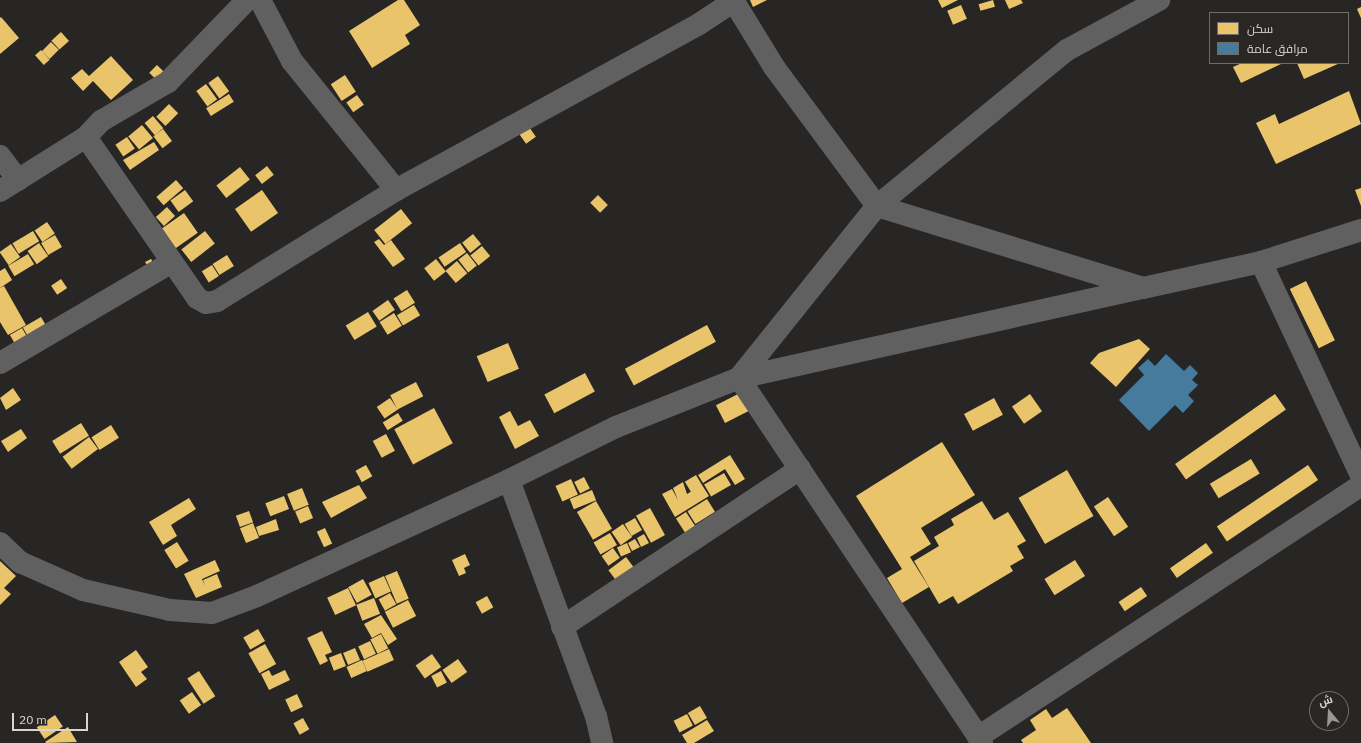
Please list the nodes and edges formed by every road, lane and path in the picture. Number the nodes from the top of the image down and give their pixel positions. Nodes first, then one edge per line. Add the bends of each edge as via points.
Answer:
1 (246, 0) edge
2 (260, 0) edge
3 (734, 0) edge
4 (1159, 0) edge
5 (86, 137) junction
6 (0, 156) edge
7 (9, 186) edge
8 (396, 190) junction
9 (877, 206) junction
10 (1361, 230) edge
11 (172, 262) junction
12 (1260, 262) junction
13 (1143, 288) junction
14 (0, 364) edge
15 (739, 378) junction
16 (800, 469) junction
17 (1361, 475) edge
18 (510, 480) junction
19 (1361, 485) edge
20 (0, 543) edge
21 (562, 627) junction
22 (980, 740) edge
23 (602, 743) edge

1 - 5 street via 168,82 102,121
2 - 8 street via 292,61
3 - 8 street via 699,24
3 - 9 street via 774,67
4 - 9 street via 1066,50
5 - 7 street
5 - 11 street
6 - 7 street
8 - 11 street via 218,301 206,303 196,298
9 - 13 street
9 - 15 street
10 - 12 street
11 - 14 street
12 - 13 street
12 - 17 street
13 - 15 street
15 - 16 street
15 - 18 street via 616,427
16 - 21 street
16 - 22 street
18 - 20 street via 258,596 212,613 170,610 83,590 20,562
18 - 21 street
19 - 22 street
21 - 23 street via 596,716

